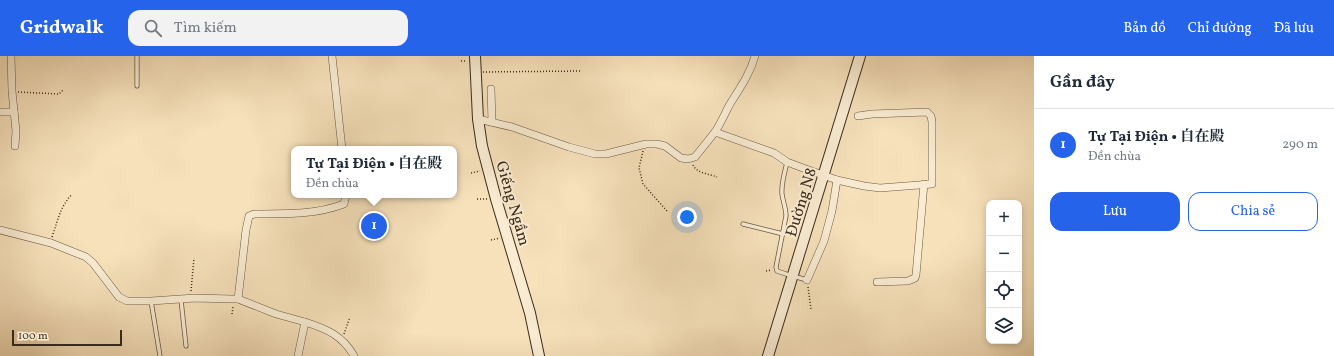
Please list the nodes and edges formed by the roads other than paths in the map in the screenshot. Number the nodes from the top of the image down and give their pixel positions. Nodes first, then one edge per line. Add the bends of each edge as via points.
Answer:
1 (11, 56) edge
2 (137, 56) edge
3 (332, 56) edge
4 (475, 56) edge
5 (755, 56) edge
6 (860, 56) edge
7 (136, 86) dead end
8 (491, 89) dead end
9 (0, 112) edge
10 (14, 112) junction
11 (858, 116) dead end
12 (478, 119) junction
13 (492, 122) junction
14 (715, 132) junction
15 (15, 146) dead end
16 (342, 146) edge
17 (787, 162) junction
18 (824, 175) junction
19 (837, 180) junction
20 (924, 184) junction
21 (345, 198) edge
22 (743, 224) dead end
23 (0, 230) edge
24 (783, 234) junction
25 (793, 276) junction
26 (807, 280) joint
27 (878, 282) dead end
28 (181, 300) junction
29 (238, 300) junction
30 (151, 301) junction
31 (305, 322) junction
32 (186, 346) dead end
33 (160, 356) edge
34 (298, 356) edge
35 (354, 356) edge
36 (539, 356) edge
37 (768, 356) edge

1 - 10 street
2 - 7 lane
3 - 16 street
4 - 12 main road, Giếng Ngầm
5 - 14 street via 750,72
6 - 18 main road, Đường N8
8 - 13 street
9 - 10 street
10 - 15 street
11 - 20 street via 928,112 932,122 932,184
12 - 13 street
12 - 36 main road, Giếng Ngầm via 482,146 530,313
13 - 14 street via 595,154 657,144 665,146 682,158 691,159
14 - 17 street via 774,153
17 - 18 street
17 - 24 lane via 782,185 786,208
18 - 19 street
18 - 25 main road, Đường N8
19 - 20 street via 880,188
19 - 26 street via 824,241
20 - 27 street via 915,278 908,281
21 - 29 street via 344,204 333,208 300,214 249,216
22 - 24 lane
23 - 30 street via 51,243 86,257 119,297
24 - 25 lane via 776,267 778,271
25 - 26 lane
25 - 37 main road, Đường N8
28 - 29 street
28 - 30 street
28 - 32 lane
29 - 31 street
30 - 33 lane
31 - 34 street
31 - 35 street via 342,339

